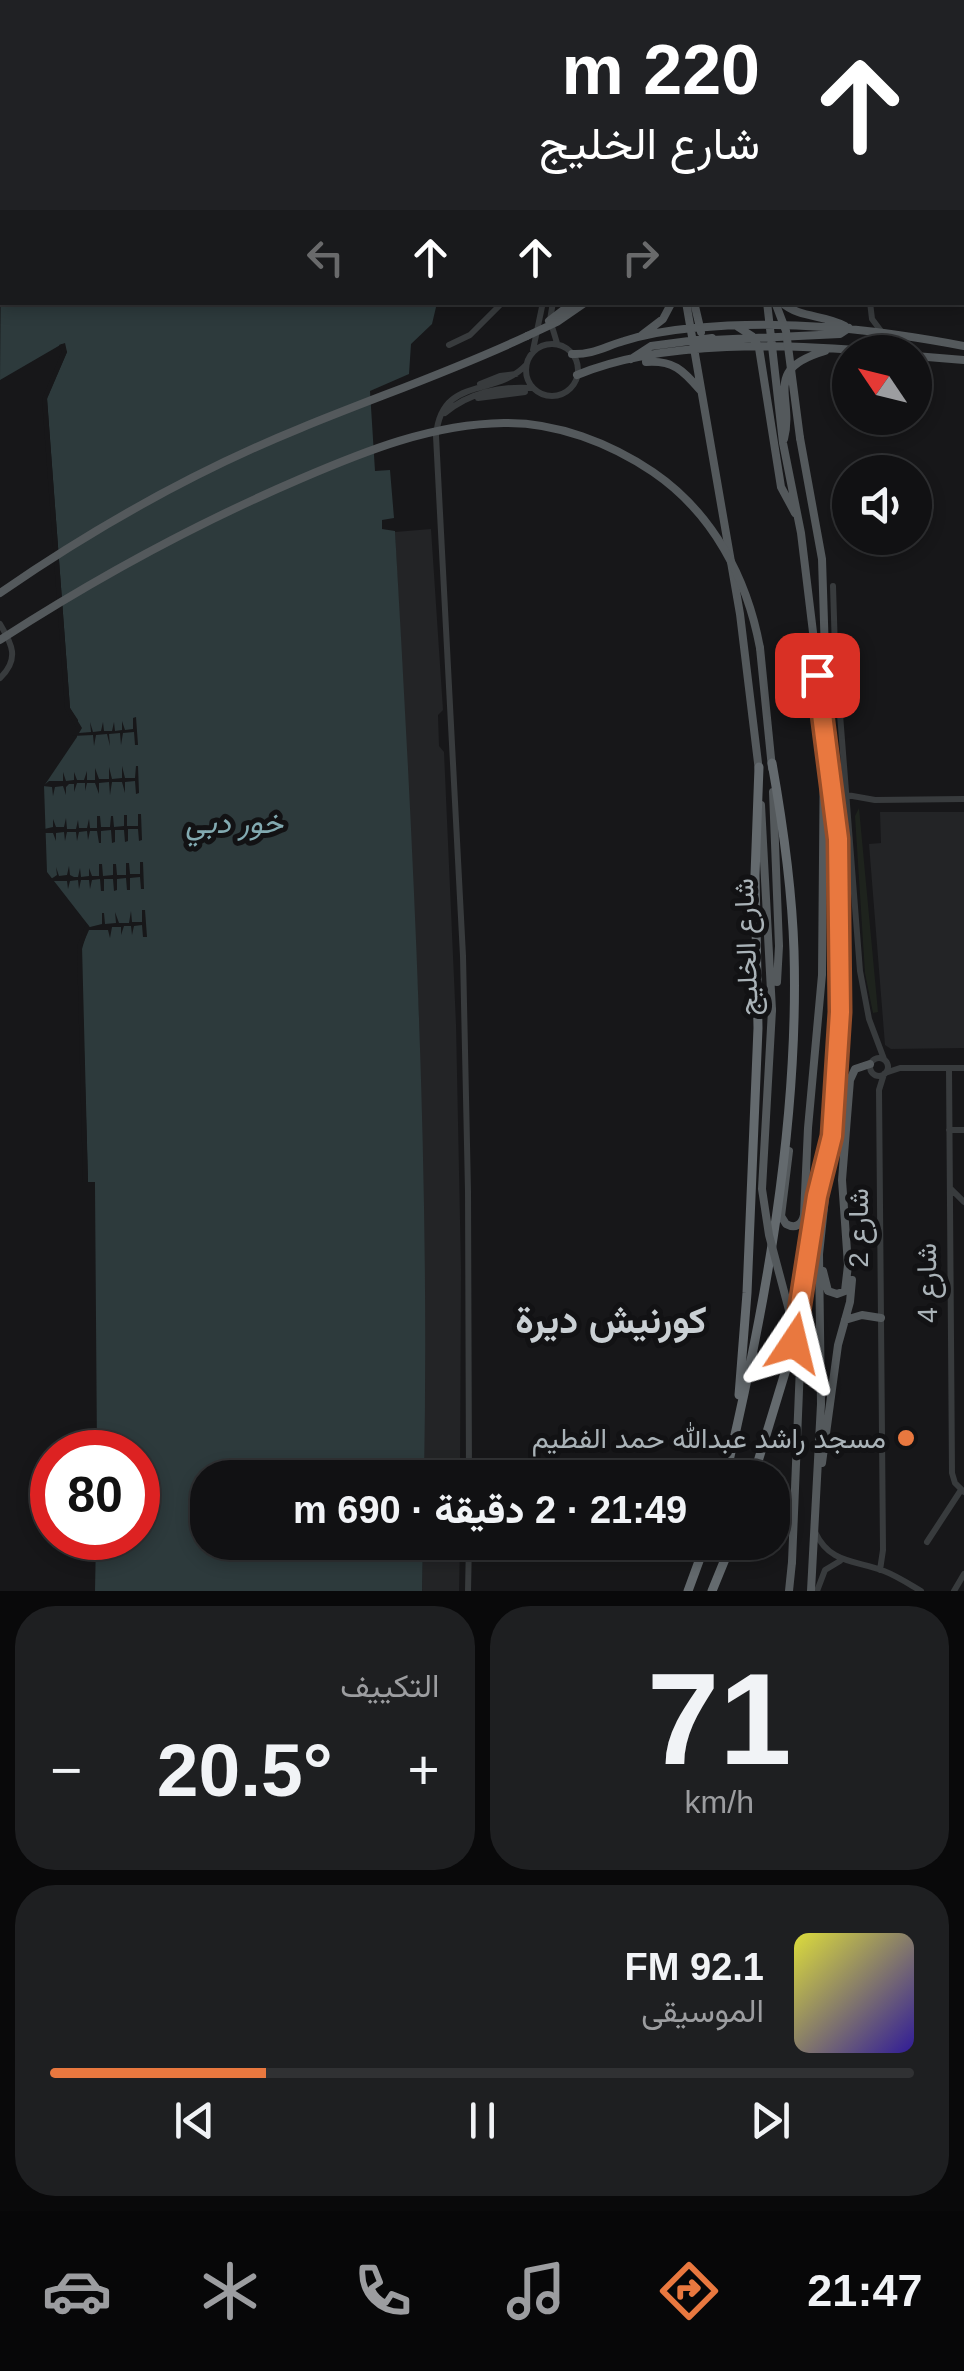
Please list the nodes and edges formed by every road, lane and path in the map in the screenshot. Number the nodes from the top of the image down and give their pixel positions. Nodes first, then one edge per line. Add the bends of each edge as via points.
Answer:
1 (500, 305) edge
2 (540, 305) edge
3 (552, 305) edge
4 (570, 305) edge
5 (582, 305) edge
6 (670, 305) edge
7 (687, 305) edge
8 (694, 305) edge
9 (767, 305) edge
10 (779, 305) edge
11 (784, 305) edge
12 (870, 305) edge
13 (769, 322) junction
14 (730, 326) junction
15 (695, 328) junction
16 (849, 328) junction
17 (880, 331) junction
18 (751, 335) junction
19 (770, 335) junction
20 (527, 336) junction
21 (639, 338) junction
22 (710, 339) junction
23 (692, 340) junction
24 (449, 344) dead end
25 (557, 344) junction
26 (964, 346) edge
27 (759, 348) junction
28 (771, 348) junction
29 (832, 348) edge
30 (731, 349) junction
31 (694, 350) junction
32 (832, 350) edge
33 (532, 353) junction
34 (572, 354) junction
35 (932, 357) edge
36 (632, 360) junction
37 (964, 360) edge
38 (526, 365) junction
39 (577, 375) junction
40 (535, 390) junction
41 (702, 394) junction
42 (438, 422) junction
43 (783, 443) junction
44 (798, 516) junction
45 (833, 586) dead end
46 (0, 593) edge
47 (0, 624) edge
48 (0, 640) edge
49 (0, 678) edge
50 (826, 728) junction
51 (772, 762) junction
52 (758, 767) junction
53 (848, 795) junction
54 (964, 798) edge
55 (875, 800) junction
56 (848, 807) junction
57 (772, 1006) junction
58 (876, 1043) junction
59 (886, 1061) junction
60 (872, 1067) junction
61 (900, 1068) junction
62 (949, 1068) junction
63 (964, 1068) edge
64 (885, 1073) junction
65 (788, 1083) junction
66 (879, 1090) junction
67 (949, 1130) junction
68 (964, 1130) edge
69 (832, 1136) junction
70 (949, 1184) junction
71 (964, 1202) edge
72 (949, 1213) junction
73 (819, 1254) junction
74 (848, 1256) junction
75 (881, 1318) junction
76 (845, 1320) junction
77 (731, 1452) junction
78 (469, 1460) edge
79 (729, 1460) edge
80 (758, 1460) edge
81 (818, 1478) junction
82 (962, 1491) edge
83 (814, 1530) junction
84 (926, 1542) dead end
85 (468, 1560) edge
86 (699, 1560) edge
87 (725, 1560) edge
88 (842, 1561) junction
89 (878, 1569) junction
90 (964, 1574) edge
91 (468, 1591) edge
92 (688, 1591) edge
93 (712, 1591) edge
94 (789, 1591) edge
95 (814, 1591) edge
96 (921, 1591) edge
97 (954, 1591) edge

1 - 24 street via 470,335
2 - 33 street
3 - 25 street
4 - 20 main road, bridge
5 - 20 main road, bridge
6 - 21 main road
7 - 15 main road, شارع الخليج
8 - 15 main road
9 - 13 main road
10 - 50 main road, bridge via 823,577
11 - 16 main road
12 - 17 street
13 - 14 main road
13 - 16 main road
13 - 18 main road
13 - 19 main road
14 - 15 main road
14 - 18 main road
15 - 21 main road
15 - 22 main road
15 - 23 main road, شارع الخليج
16 - 17 main road
16 - 19 main road via 840,334
17 - 26 main road
18 - 19 main road
18 - 22 main road
18 - 27 main road
19 - 28 main road
20 - 46 main road via 300,428 141,505
21 - 34 main road
22 - 23 main road
22 - 30 main road
22 - 31 main road
23 - 31 main road, شارع الخليج
23 - 36 main road via 646,348
25 - 33 street
25 - 34 street
27 - 28 main road
27 - 30 main road
27 - 44 main road via 782,487
28 - 29 main road
28 - 43 main road
30 - 31 main road
31 - 36 main road
31 - 41 main road, شارع الخليج
32 - 43 main road via 789,371
33 - 38 street
34 - 39 street
35 - 37 main road
36 - 39 main road
36 - 41 main road via 671,363
38 - 40 street
38 - 42 street via 448,403
39 - 40 street via 561,394
40 - 42 street via 502,388 472,397
41 - 52 main road, شارع الخليج
42 - 78 street via 465,1034
43 - 44 main road
44 - 50 main road
45 - 53 street
47 - 49 street via 13,655
48 - 51 main road, bridge via 139,556 294,481 445,429 506,423 558,429 647,468 704,520 729,558 760,648
50 - 65 main road via 822,975 804,1215 794,1226 781,1216
50 - 69 main road via 841,908
51 - 57 main road via 779,946
51 - 65 highway via 793,937
52 - 57 main road, شارع الخليج
52 - 77 highway via 749,1254
53 - 55 street
53 - 56 street
54 - 55 street
55 - 56 street
56 - 58 street via 860,971
57 - 94 main road, شارع الخليج, bridge via 762,1189 800,1366
58 - 59 street
58 - 60 street
59 - 60 street
59 - 61 street
59 - 64 street, شارع 2
60 - 64 street
60 - 66 street, شارع 2
60 - 74 main road via 856,1076 850,1093 842,1180
61 - 62 street
61 - 64 street
62 - 63 street
62 - 67 street, شارع 4
64 - 66 street, شارع 2
65 - 77 highway via 773,1234
66 - 75 street, شارع 2
67 - 68 street
67 - 70 street, شارع 4
69 - 73 main road
69 - 80 highway via 794,1343
70 - 71 street
70 - 72 street, شارع 4
71 - 72 street
72 - 82 street, شارع 4 via 952,1473
73 - 74 main road via 826,1288 837,1294 848,1285
73 - 81 main road
74 - 76 main road via 852,1294
75 - 76 main road
75 - 89 street, شارع 2
76 - 81 main road
77 - 79 highway
81 - 83 main road
82 - 84 street
83 - 88 street
83 - 95 main road
85 - 91 street
86 - 92 highway
87 - 93 highway
88 - 89 street
88 - 95 street via 825,1570
89 - 96 street
90 - 97 street

